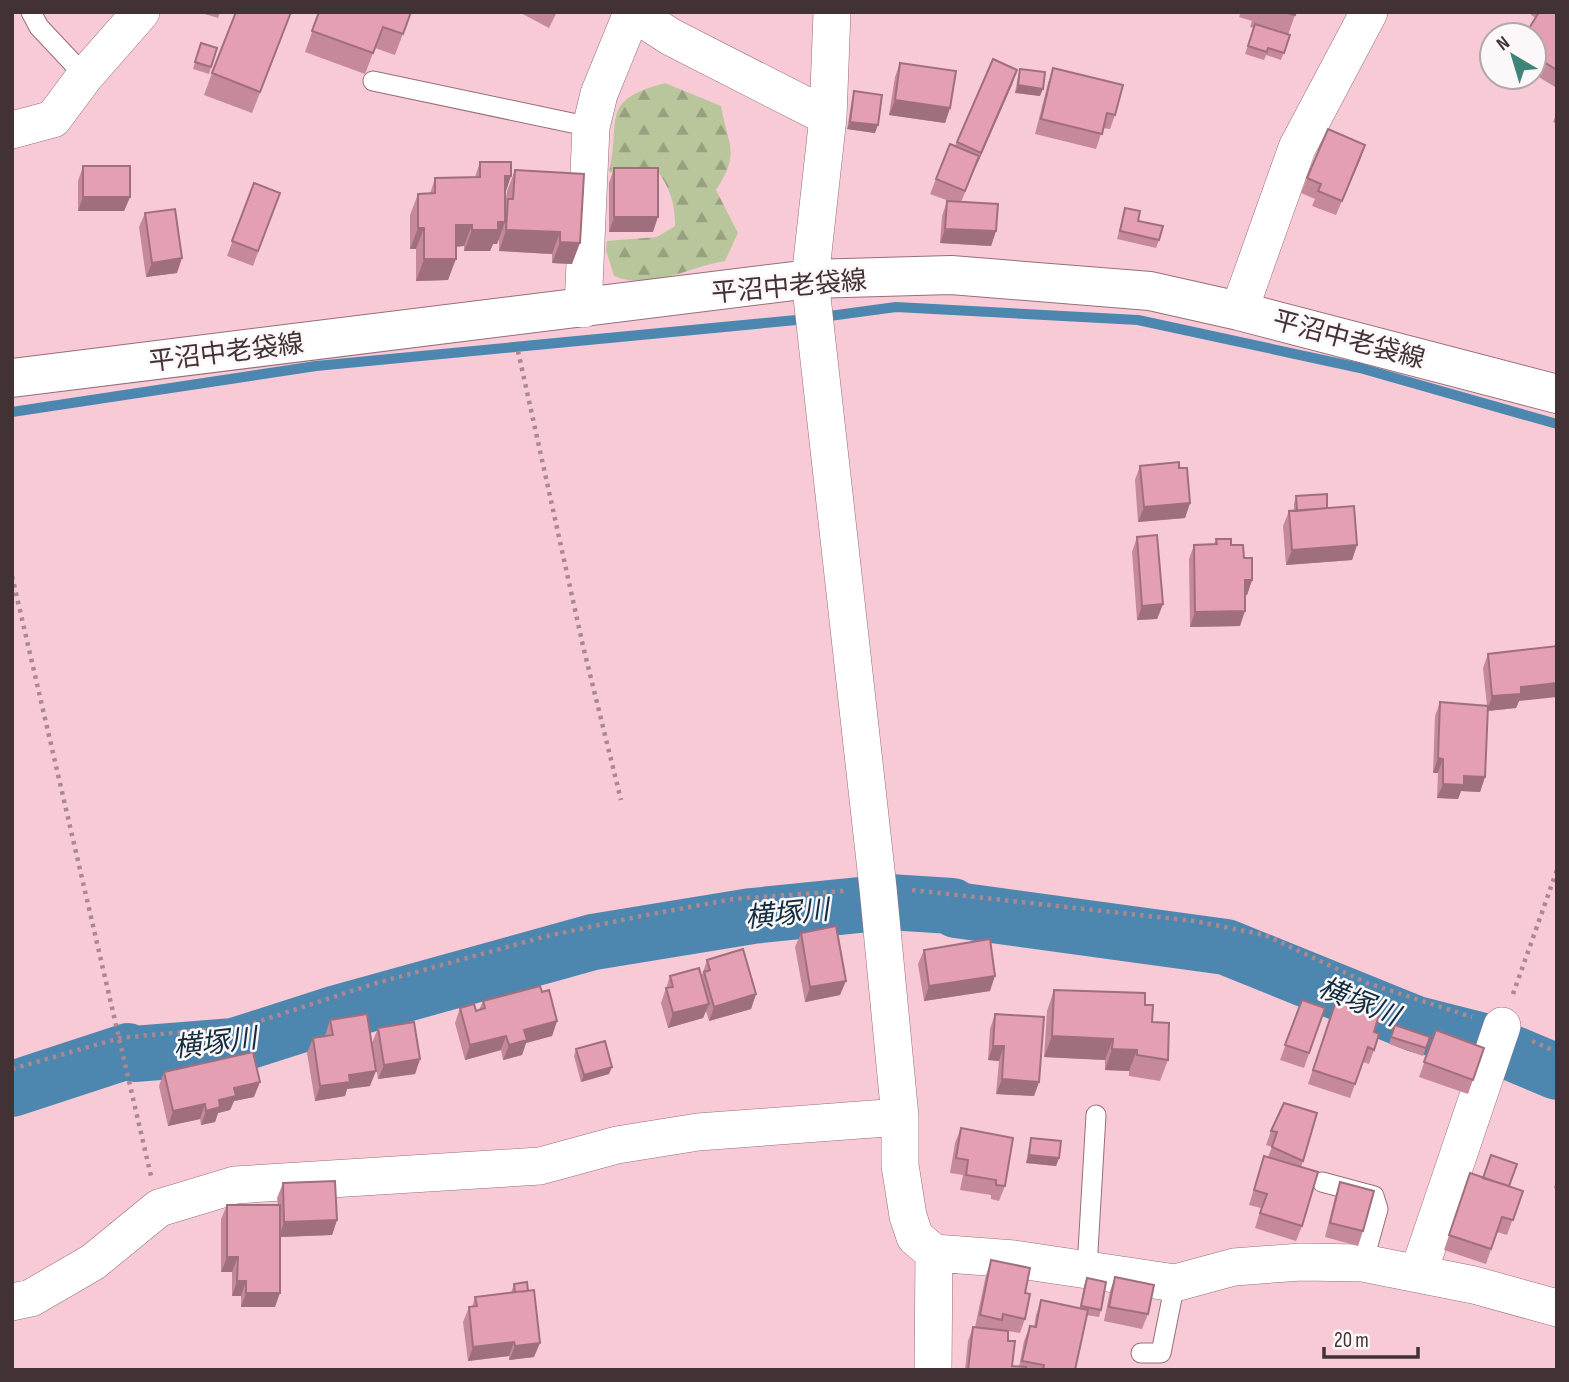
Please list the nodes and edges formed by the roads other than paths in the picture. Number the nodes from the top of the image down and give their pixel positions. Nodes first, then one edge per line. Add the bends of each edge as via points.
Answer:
1 (31, 12) edge
2 (141, 12) edge
3 (832, 12) edge
4 (1369, 12) edge
5 (632, 13) edge
6 (85, 76) junction
7 (373, 81) dead end
8 (828, 117) junction
9 (592, 127) junction
10 (12, 130) edge
11 (810, 279) junction
12 (583, 309) junction
13 (1239, 311) junction
14 (12, 378) edge
15 (1557, 394) edge
16 (1502, 1026) road end
17 (1096, 1115) dead end
18 (900, 1117) junction
19 (1322, 1182) dead end
20 (934, 1253) junction
21 (1363, 1263) junction
22 (1087, 1268) junction
23 (1418, 1274) junction
24 (1175, 1283) junction
25 (12, 1303) edge
26 (1557, 1308) edge
27 (1141, 1353) dead end
28 (933, 1370) edge

1 - 6 lane via 39,27
2 - 6 street
3 - 8 street
4 - 13 street via 1297,148
5 - 8 street
5 - 9 street via 599,94
6 - 10 street via 53,119
7 - 9 lane
8 - 11 street
9 - 12 street
11 - 12 main road, 平沼中老袋線
11 - 13 main road, 平沼中老袋線 via 951,275 1150,291
11 - 18 street
12 - 14 main road, 平沼中老袋線
13 - 15 main road, 平沼中老袋線
16 - 23 street
17 - 22 lane
18 - 20 street via 900,1165 908,1216 915,1237
18 - 25 street via 698,1132 617,1145 540,1166 235,1185 159,1208 93,1262 31,1298
19 - 21 lane via 1374,1196 1378,1209
20 - 22 street
20 - 28 street
21 - 23 street
21 - 24 street via 1234,1266
22 - 24 street
23 - 26 street
24 - 27 lane via 1161,1353

